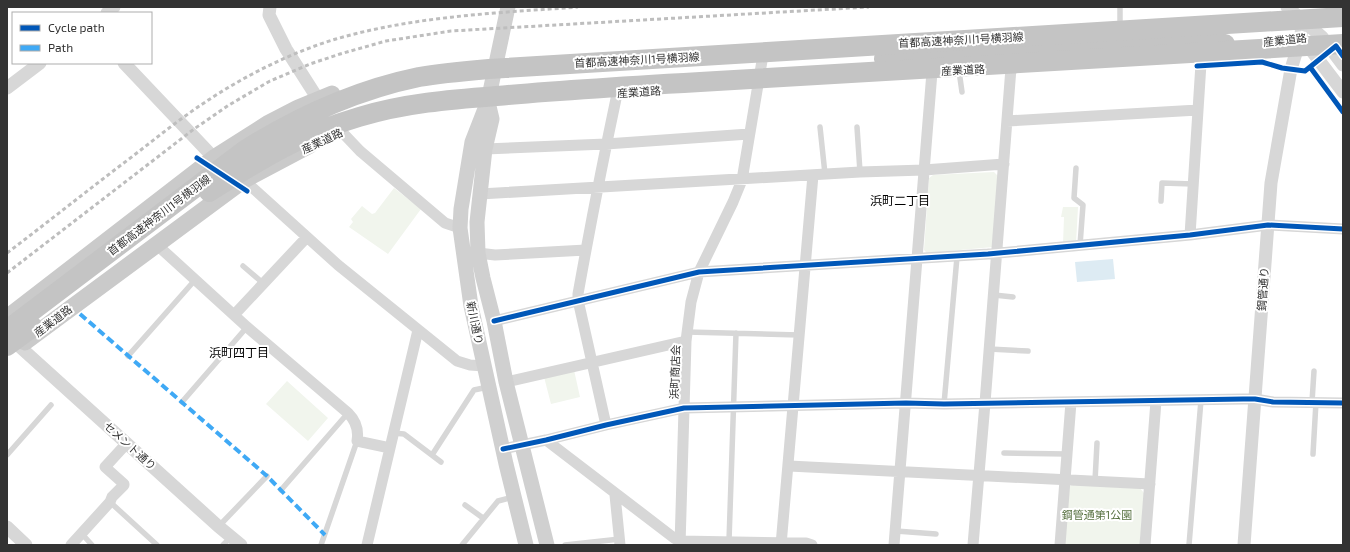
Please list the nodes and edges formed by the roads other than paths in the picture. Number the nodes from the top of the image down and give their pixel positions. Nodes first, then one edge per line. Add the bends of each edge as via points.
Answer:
1 (270, 7) edge
2 (508, 7) edge
3 (1120, 7) edge
4 (1286, 7) edge
5 (1303, 13) edge
6 (1343, 17) edge
7 (1120, 28) junction
8 (996, 35) junction
9 (1343, 36) edge
10 (1301, 37) junction
11 (1322, 37) junction
12 (1243, 44) junction
13 (1343, 44) edge
14 (764, 48) junction
15 (1202, 48) junction
16 (884, 57) junction
17 (497, 62) junction
18 (39, 64) edge
19 (125, 64) edge
20 (553, 65) junction
21 (1343, 65) edge
22 (1011, 68) junction
23 (959, 71) junction
24 (932, 72) junction
25 (759, 84) junction
26 (7, 88) edge
27 (545, 92) junction
28 (962, 92) dead end
29 (1343, 92) edge
30 (617, 94) junction
31 (318, 100) junction
32 (488, 101) junction
33 (1198, 110) junction
34 (1007, 121) junction
35 (820, 127) dead end
36 (857, 127) dead end
37 (341, 131) junction
38 (749, 134) junction
39 (606, 144) junction
40 (485, 149) junction
41 (214, 158) junction
42 (1004, 164) junction
43 (1076, 168) dead end
44 (924, 170) junction
45 (860, 172) junction
46 (825, 174) junction
47 (813, 175) junction
48 (244, 180) junction
49 (742, 180) junction
50 (1193, 184) junction
51 (599, 188) junction
52 (480, 194) junction
53 (1161, 201) dead end
54 (1268, 225) junction
55 (460, 228) junction
56 (1343, 229) edge
57 (1190, 235) junction
58 (307, 237) junction
59 (156, 244) junction
60 (1080, 245) junction
61 (586, 250) junction
62 (478, 253) junction
63 (997, 253) junction
64 (957, 256) junction
65 (917, 258) junction
66 (243, 266) dead end
67 (805, 266) junction
68 (699, 272) junction
69 (195, 280) junction
70 (263, 283) junction
71 (994, 295) junction
72 (1013, 297) dead end
73 (578, 300) junction
74 (234, 315) junction
75 (7, 318) edge
76 (494, 321) junction
77 (247, 327) junction
78 (7, 330) edge
79 (418, 330) junction
80 (736, 333) junction
81 (799, 335) junction
82 (686, 336) junction
83 (11, 349) edge
84 (989, 349) junction
85 (1028, 351) dead end
86 (128, 356) dead end
87 (591, 363) junction
88 (484, 366) junction
89 (1314, 371) dead end
90 (506, 382) junction
91 (488, 387) junction
92 (1255, 399) junction
93 (1201, 400) junction
94 (1156, 401) junction
95 (182, 402) dead end
96 (1071, 402) junction
97 (1314, 402) junction
98 (906, 403) junction
99 (985, 403) junction
100 (1343, 403) edge
101 (944, 404) junction
102 (51, 405) dead end
103 (733, 406) junction
104 (794, 406) junction
105 (684, 408) junction
106 (348, 413) junction
107 (606, 424) junction
108 (394, 433) junction
109 (546, 440) junction
110 (357, 441) junction
111 (127, 443) junction
112 (1097, 443) dead end
113 (522, 445) junction
114 (390, 448) junction
115 (503, 449) junction
116 (1004, 453) dead end
117 (1067, 454) junction
118 (1313, 454) dead end
119 (7, 455) edge
120 (432, 455) junction
121 (441, 462) dead end
122 (789, 466) junction
123 (900, 472) junction
124 (267, 476) dead end
125 (979, 476) junction
126 (1065, 480) junction
127 (1095, 481) junction
128 (1150, 484) junction
129 (280, 490) dead end
130 (615, 495) junction
131 (514, 496) junction
132 (110, 502) junction
133 (464, 505) dead end
134 (483, 518) junction
135 (218, 526) junction
136 (7, 528) edge
137 (896, 531) junction
138 (82, 534) junction
139 (936, 534) dead end
140 (227, 541) edge
141 (729, 541) junction
142 (620, 542) edge
143 (680, 543) edge
144 (782, 544) edge
145 (26, 545) edge
146 (72, 545) edge
147 (92, 545) edge
148 (157, 545) edge
149 (241, 545) edge
150 (321, 545) edge
151 (367, 545) edge
152 (462, 545) edge
153 (526, 545) edge
154 (547, 545) edge
155 (565, 545) edge
156 (812, 545) edge
157 (894, 545) edge
158 (973, 545) edge
159 (1060, 545) edge
160 (1145, 545) edge
161 (1189, 545) edge
162 (1244, 545) edge

1 - 31 street via 269,15 286,49
2 - 17 main road, 新川通り
3 - 7 lane
4 - 5 street
5 - 6 main road, 産業道路
5 - 7 main road, 産業道路
5 - 10 street, 鋼管通り
5 - 11 street
6 - 20 highway, 首都高速神奈川1号横羽線, bridge
7 - 8 main road, 産業道路
8 - 14 main road, 産業道路
8 - 16 highway
9 - 11 main road, 産業道路
10 - 11 main road, 産業道路
10 - 12 main road, 産業道路
10 - 29 street
10 - 54 street, 鋼管通り via 1291,69 1274,162
11 - 21 street
12 - 15 main road, 産業道路
12 - 16 highway via 1165,41
13 - 27 highway, 首都高速神奈川1号横羽線, bridge
14 - 17 main road, 産業道路
14 - 25 street, 浜町商店会
15 - 22 main road, 産業道路
15 - 33 street
16 - 20 highway, bridge via 665,69
16 - 27 highway, bridge via 609,80
17 - 31 main road, 産業道路 via 418,72 351,86
17 - 32 main road, 新川通り
18 - 26 street
19 - 41 street
20 - 78 highway, 首都高速神奈川1号横羽線, bridge via 419,77 358,94 304,116 245,150
22 - 23 main road, 産業道路
22 - 34 street
23 - 24 main road, 産業道路
23 - 28 lane
24 - 25 main road, 産業道路
24 - 44 street via 932,101
25 - 30 main road, 産業道路
25 - 38 street, 浜町商店会
27 - 83 highway, 首都高速神奈川1号横羽線, bridge via 435,101 398,107 333,125 282,147 208,193
30 - 32 main road, 産業道路
30 - 39 street
31 - 37 street
31 - 41 main road, 産業道路 via 269,123
32 - 37 main road, 産業道路 via 420,109
32 - 40 main road, 新川通り via 492,118
32 - 55 main road, 新川通り via 472,142
33 - 34 street
33 - 50 street
34 - 42 street
35 - 46 lane
36 - 45 lane
37 - 48 main road, 産業道路
37 - 55 street via 360,151 445,223
38 - 39 street
38 - 49 street, 浜町商店会
39 - 40 street
39 - 51 street
40 - 52 main road, 新川通り
41 - 48 street
41 - 75 main road, 産業道路
42 - 44 street
42 - 63 street
43 - 60 lane via 1074,198 1083,205
44 - 45 street
44 - 65 street
45 - 46 street
46 - 47 street
47 - 49 street
47 - 67 street
48 - 58 street
48 - 59 main road, 産業道路
49 - 51 street
49 - 68 street, 浜町商店会
50 - 53 lane via 1162,183
50 - 57 street
51 - 52 street
51 - 61 street
52 - 62 main road, 新川通り via 476,222
54 - 56 street
54 - 57 street
54 - 92 street, 鋼管通り
55 - 88 main road, 新川通り via 470,306
57 - 60 street
58 - 70 street
58 - 79 street
59 - 69 street
59 - 83 main road, 産業道路
60 - 63 street
61 - 62 street via 495,255
61 - 73 street
62 - 76 main road, 新川通り
63 - 64 street
63 - 71 street
64 - 65 street
64 - 101 lane
65 - 67 street
65 - 98 street
66 - 70 lane
67 - 68 street
67 - 81 street
68 - 73 street
68 - 82 street, 浜町商店会
69 - 74 street
69 - 86 lane
70 - 74 street
71 - 72 lane
71 - 84 street
73 - 76 street
73 - 87 street
74 - 77 street
76 - 90 main road, 新川通り
77 - 95 lane
77 - 106 street
79 - 88 street via 457,361
79 - 108 street
80 - 81 lane
80 - 82 lane
80 - 103 lane
81 - 104 street
82 - 87 street
82 - 105 street, 浜町商店会
83 - 111 street, セメント通り
84 - 85 lane
84 - 99 street
87 - 90 street
87 - 107 street
88 - 91 main road, 新川通り
89 - 97 lane
90 - 113 main road, 新川通り
91 - 115 main road, 新川通り
91 - 120 lane via 474,390
92 - 93 street
92 - 97 street via 1267,402
92 - 162 street, 鋼管通り
93 - 94 street
93 - 161 lane
94 - 96 street
94 - 128 street
96 - 99 street
96 - 117 street
97 - 100 street
97 - 118 lane
98 - 101 street
98 - 104 street
98 - 123 street
99 - 101 street
99 - 125 street
102 - 119 lane
103 - 104 street
103 - 105 street
103 - 141 lane
104 - 122 street
105 - 107 street
105 - 143 street, 浜町商店会
106 - 110 street via 354,420
106 - 129 lane
107 - 109 street
108 - 114 street
108 - 120 lane via 404,434
109 - 113 street
109 - 130 street
110 - 114 street
110 - 150 lane
111 - 132 street via 105,467 124,484
111 - 135 street, セメント通り
112 - 127 lane
113 - 115 street
113 - 154 main road, 新川通り
114 - 151 street
115 - 131 main road, 新川通り
116 - 117 lane
117 - 126 street
120 - 121 lane
122 - 123 street
122 - 144 street
123 - 125 street
123 - 137 street
124 - 135 lane
125 - 126 street
125 - 158 street
126 - 127 street
126 - 159 street
127 - 128 street
128 - 160 street
130 - 142 street
130 - 143 street
131 - 134 lane via 498,501
131 - 153 main road, 新川通り
132 - 138 street
132 - 148 lane
133 - 134 lane
134 - 152 lane
135 - 140 street, セメント通り
136 - 145 street
137 - 139 lane
137 - 157 street
138 - 146 street
138 - 147 lane
140 - 149 street, セメント通り
141 - 143 street
141 - 144 street
142 - 155 lane
144 - 156 street

